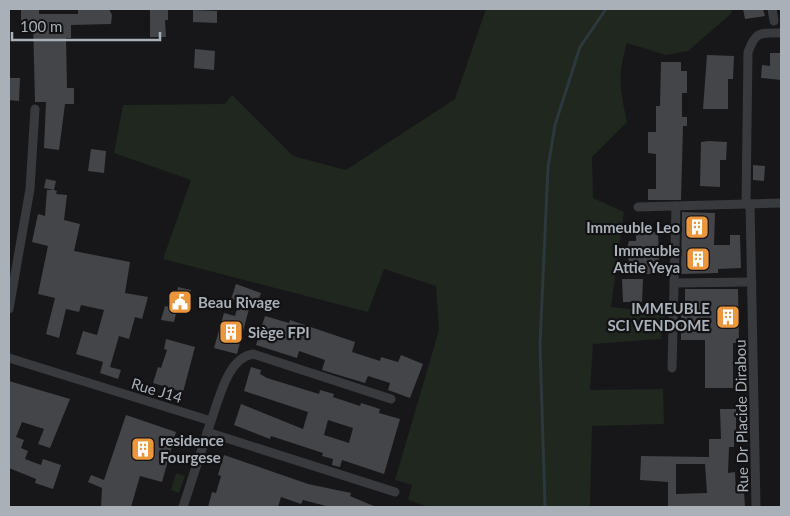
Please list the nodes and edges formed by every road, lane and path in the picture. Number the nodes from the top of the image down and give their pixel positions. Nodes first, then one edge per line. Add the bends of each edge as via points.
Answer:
1 (772, 9) edge
2 (774, 21) dead end
3 (781, 33) edge
4 (35, 109) dead end
5 (781, 203) edge
6 (748, 204) junction
7 (676, 206) junction
8 (638, 207) dead end
9 (752, 282) junction
10 (674, 283) junction
11 (9, 309) edge
12 (9, 358) edge
13 (672, 368) dead end
14 (391, 399) dead end
15 (211, 421) junction
16 (207, 432) junction
17 (395, 492) dead end
18 (183, 507) edge
19 (756, 507) edge

1 - 2 street
3 - 6 street, Rue Dr Placide Dirabou via 754,36 748,52
4 - 11 street via 30,189
5 - 6 street
6 - 7 street
6 - 9 street, Rue Dr Placide Dirabou
7 - 8 street
7 - 10 street
9 - 10 street
9 - 19 street, Rue Dr Placide Dirabou
10 - 13 street
12 - 15 street, Rue J14
14 - 15 street via 253,354 245,356 232,368
15 - 16 street
16 - 17 street
16 - 18 street

